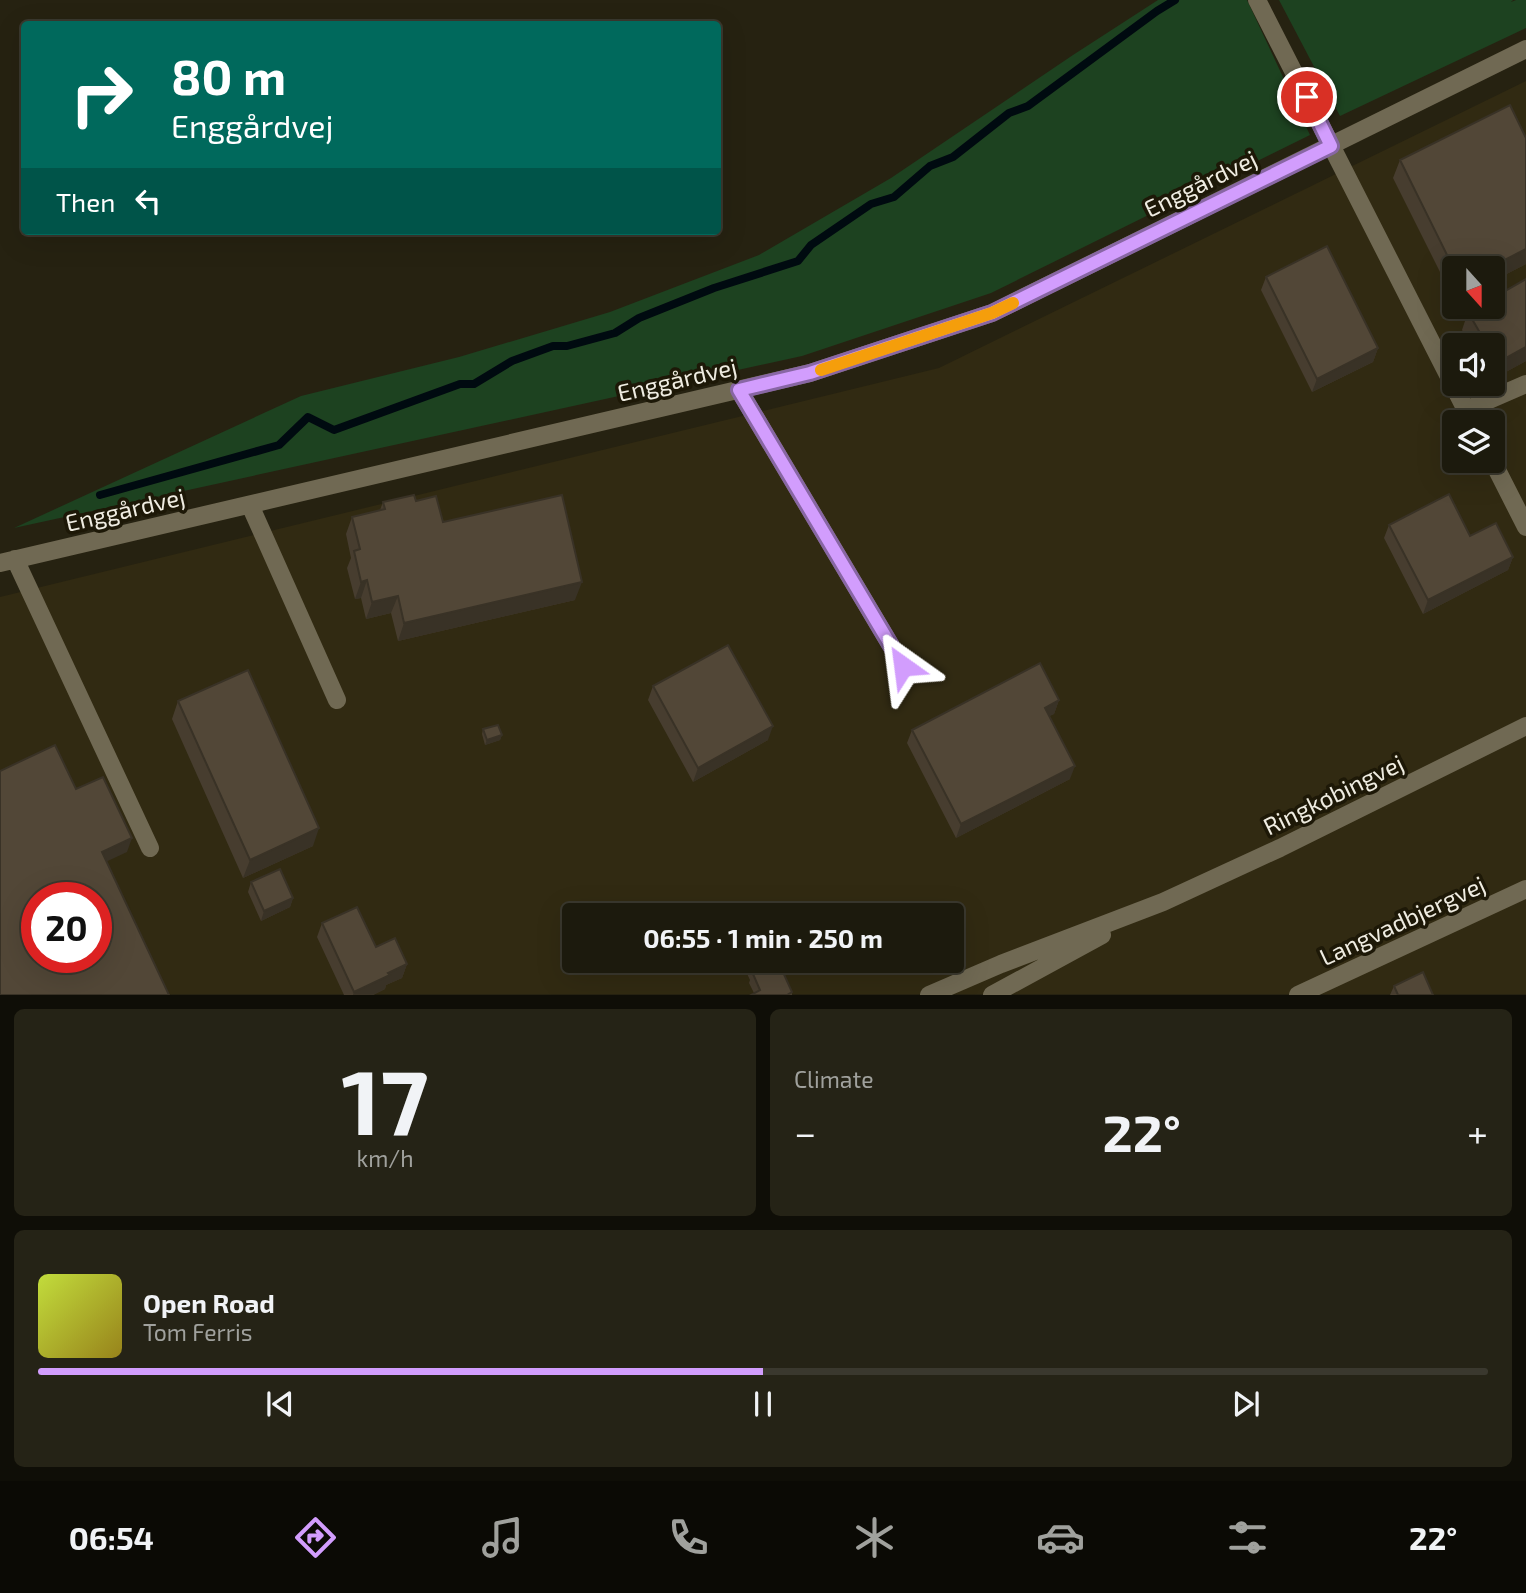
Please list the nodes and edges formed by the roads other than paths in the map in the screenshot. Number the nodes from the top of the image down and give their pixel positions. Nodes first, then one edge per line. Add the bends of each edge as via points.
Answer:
1 (1257, 0) edge
2 (1526, 49) edge
3 (1331, 146) junction
4 (1526, 384) edge
5 (739, 390) junction
6 (1466, 410) edge
7 (1480, 410) edge
8 (1499, 473) edge
9 (250, 505) junction
10 (1526, 527) edge
11 (8, 561) edge
12 (903, 666) dead end
13 (337, 700) dead end
14 (1525, 726) edge
15 (150, 848) dead end
16 (1526, 889) edge
17 (1163, 902) junction
18 (929, 995) edge
19 (992, 995) edge
20 (1298, 995) edge

1 - 3 street
2 - 3 street, Enggårdvej
3 - 5 street, Enggårdvej via 992,313 810,373
3 - 6 street
4 - 7 street
5 - 9 street, Enggårdvej
5 - 12 street
8 - 10 street
9 - 11 street, Enggårdvej
9 - 13 street
11 - 15 street
14 - 17 street, Ringkøbingvej
16 - 20 street, Langvadbjergvej
17 - 18 street, Ringkøbingvej
17 - 19 street, Ringkøbingvej

